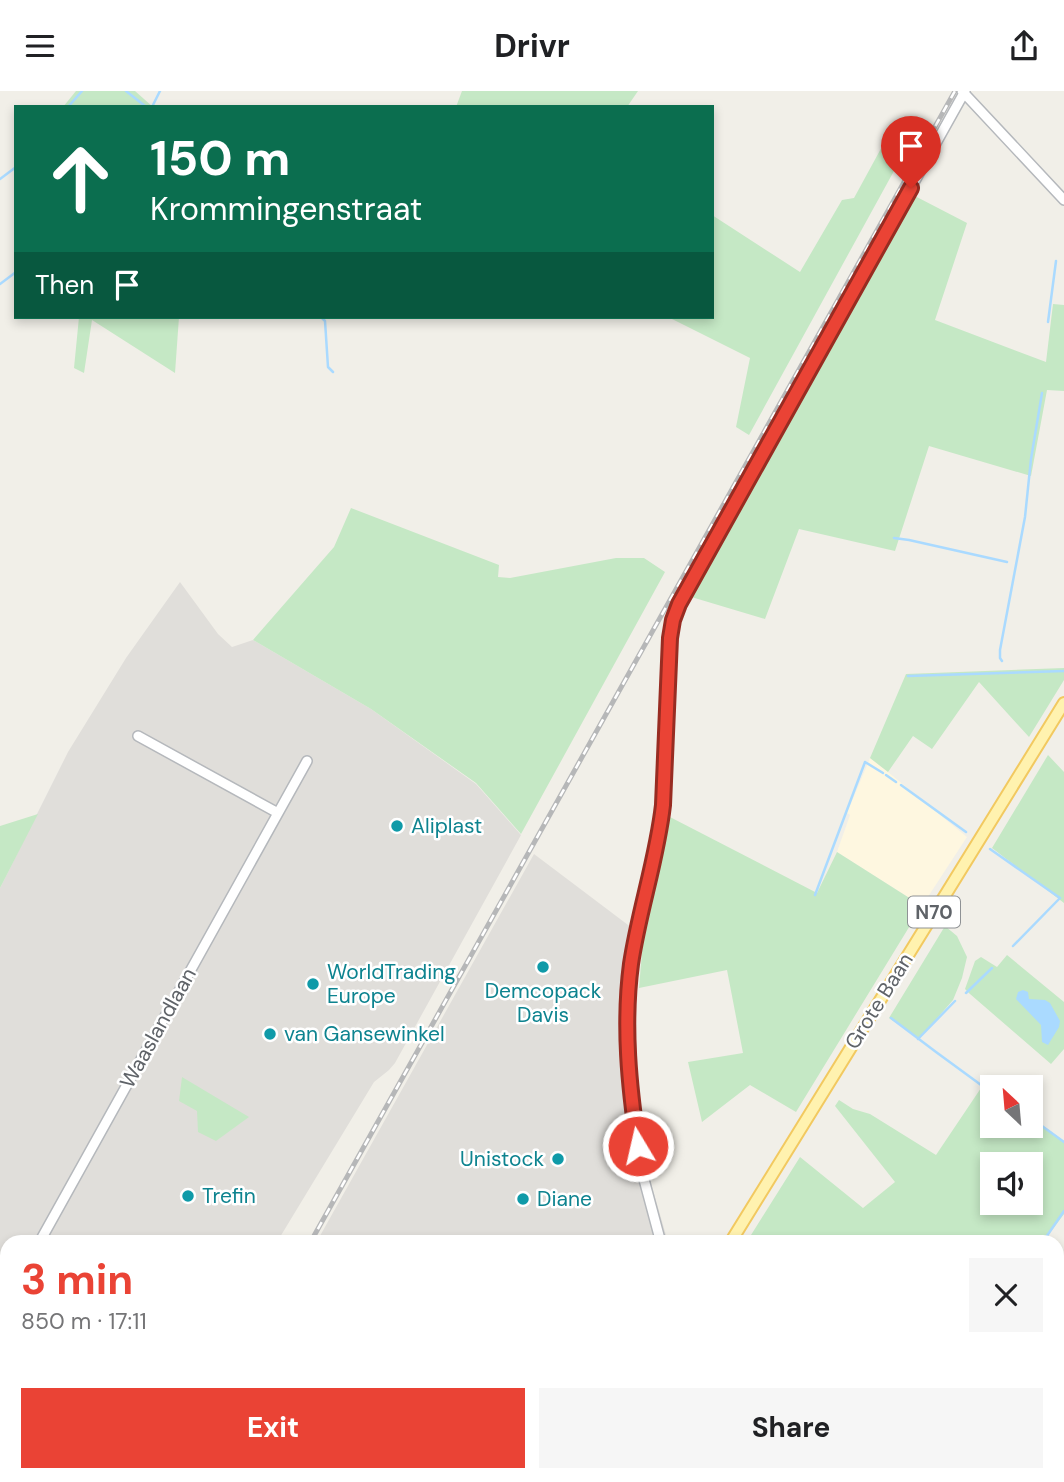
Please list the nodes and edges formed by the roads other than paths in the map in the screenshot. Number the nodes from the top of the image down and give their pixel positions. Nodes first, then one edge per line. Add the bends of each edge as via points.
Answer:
1 (964, 92) edge
2 (1064, 200) edge
3 (1064, 703) edge
4 (138, 736) dead end
5 (307, 761) dead end
6 (278, 813) junction
7 (43, 1235) edge
8 (660, 1235) edge
9 (735, 1235) edge

1 - 2 street
1 - 8 street via 673,620 663,805 631,964 627,1049 642,1172
3 - 9 main road, Grote Baan / N70
4 - 6 street
5 - 6 street, Waaslandlaan
6 - 7 street, Waaslandlaan

